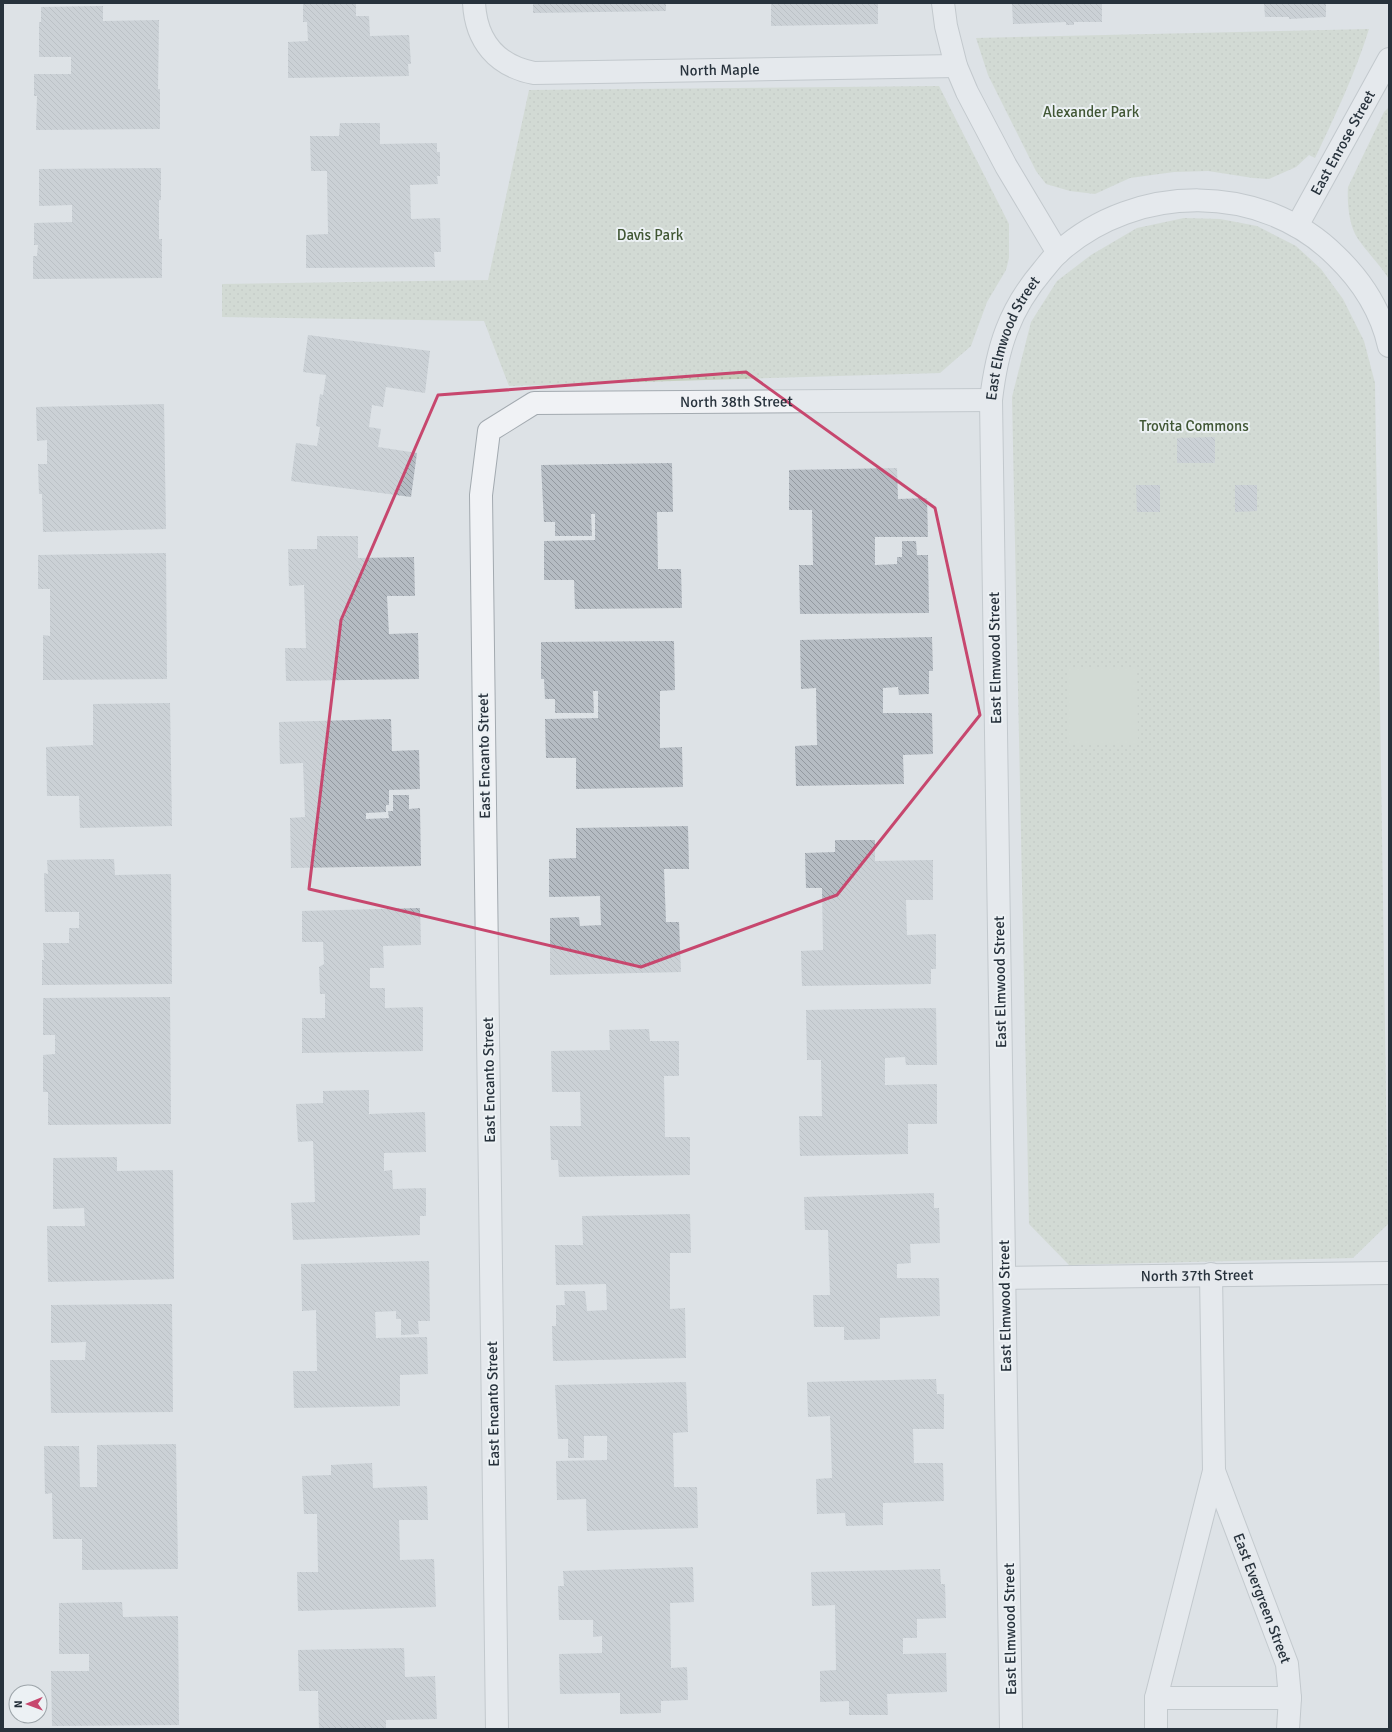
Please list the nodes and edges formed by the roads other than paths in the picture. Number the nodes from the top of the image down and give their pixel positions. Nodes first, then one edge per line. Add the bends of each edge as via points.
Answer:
1 (474, 3) edge
2 (942, 3) edge
3 (1389, 59) edge
4 (956, 66) junction
5 (1297, 226) junction
6 (1058, 252) junction
7 (1389, 346) edge
8 (991, 400) junction
9 (489, 431) joint
10 (1389, 1273) edge
11 (1211, 1274) junction
12 (1004, 1278) junction
13 (1214, 1471) junction
14 (1156, 1698) junction
15 (1290, 1698) junction
16 (498, 1729) edge
17 (1011, 1729) edge
18 (1156, 1729) edge
19 (1288, 1729) edge

1 - 4 street, North Maple via 480,32 490,49 509,66 534,73
2 - 4 street
3 - 5 street, East Enrose Street
4 - 6 street via 1006,166
5 - 6 street, East Elmwood Street via 1273,214 1227,202 1169,202 1141,207 1110,219
5 - 7 street via 1322,241 1360,283 1376,310
6 - 8 street, East Elmwood Street via 1031,284 1013,313 994,369
8 - 9 street, North 38th Street via 534,403
8 - 12 street, East Elmwood Street
9 - 16 street, East Encanto Street via 481,495
10 - 11 street, North 37th Street
11 - 12 street, North 37th Street
11 - 13 street, East Evergreen Street
12 - 17 street, East Elmwood Street
13 - 14 street, East Evergreen Street
13 - 15 street, East Evergreen Street via 1287,1664
14 - 15 street
14 - 18 street, East Evergreen Street
15 - 19 street, East Evergreen Street

